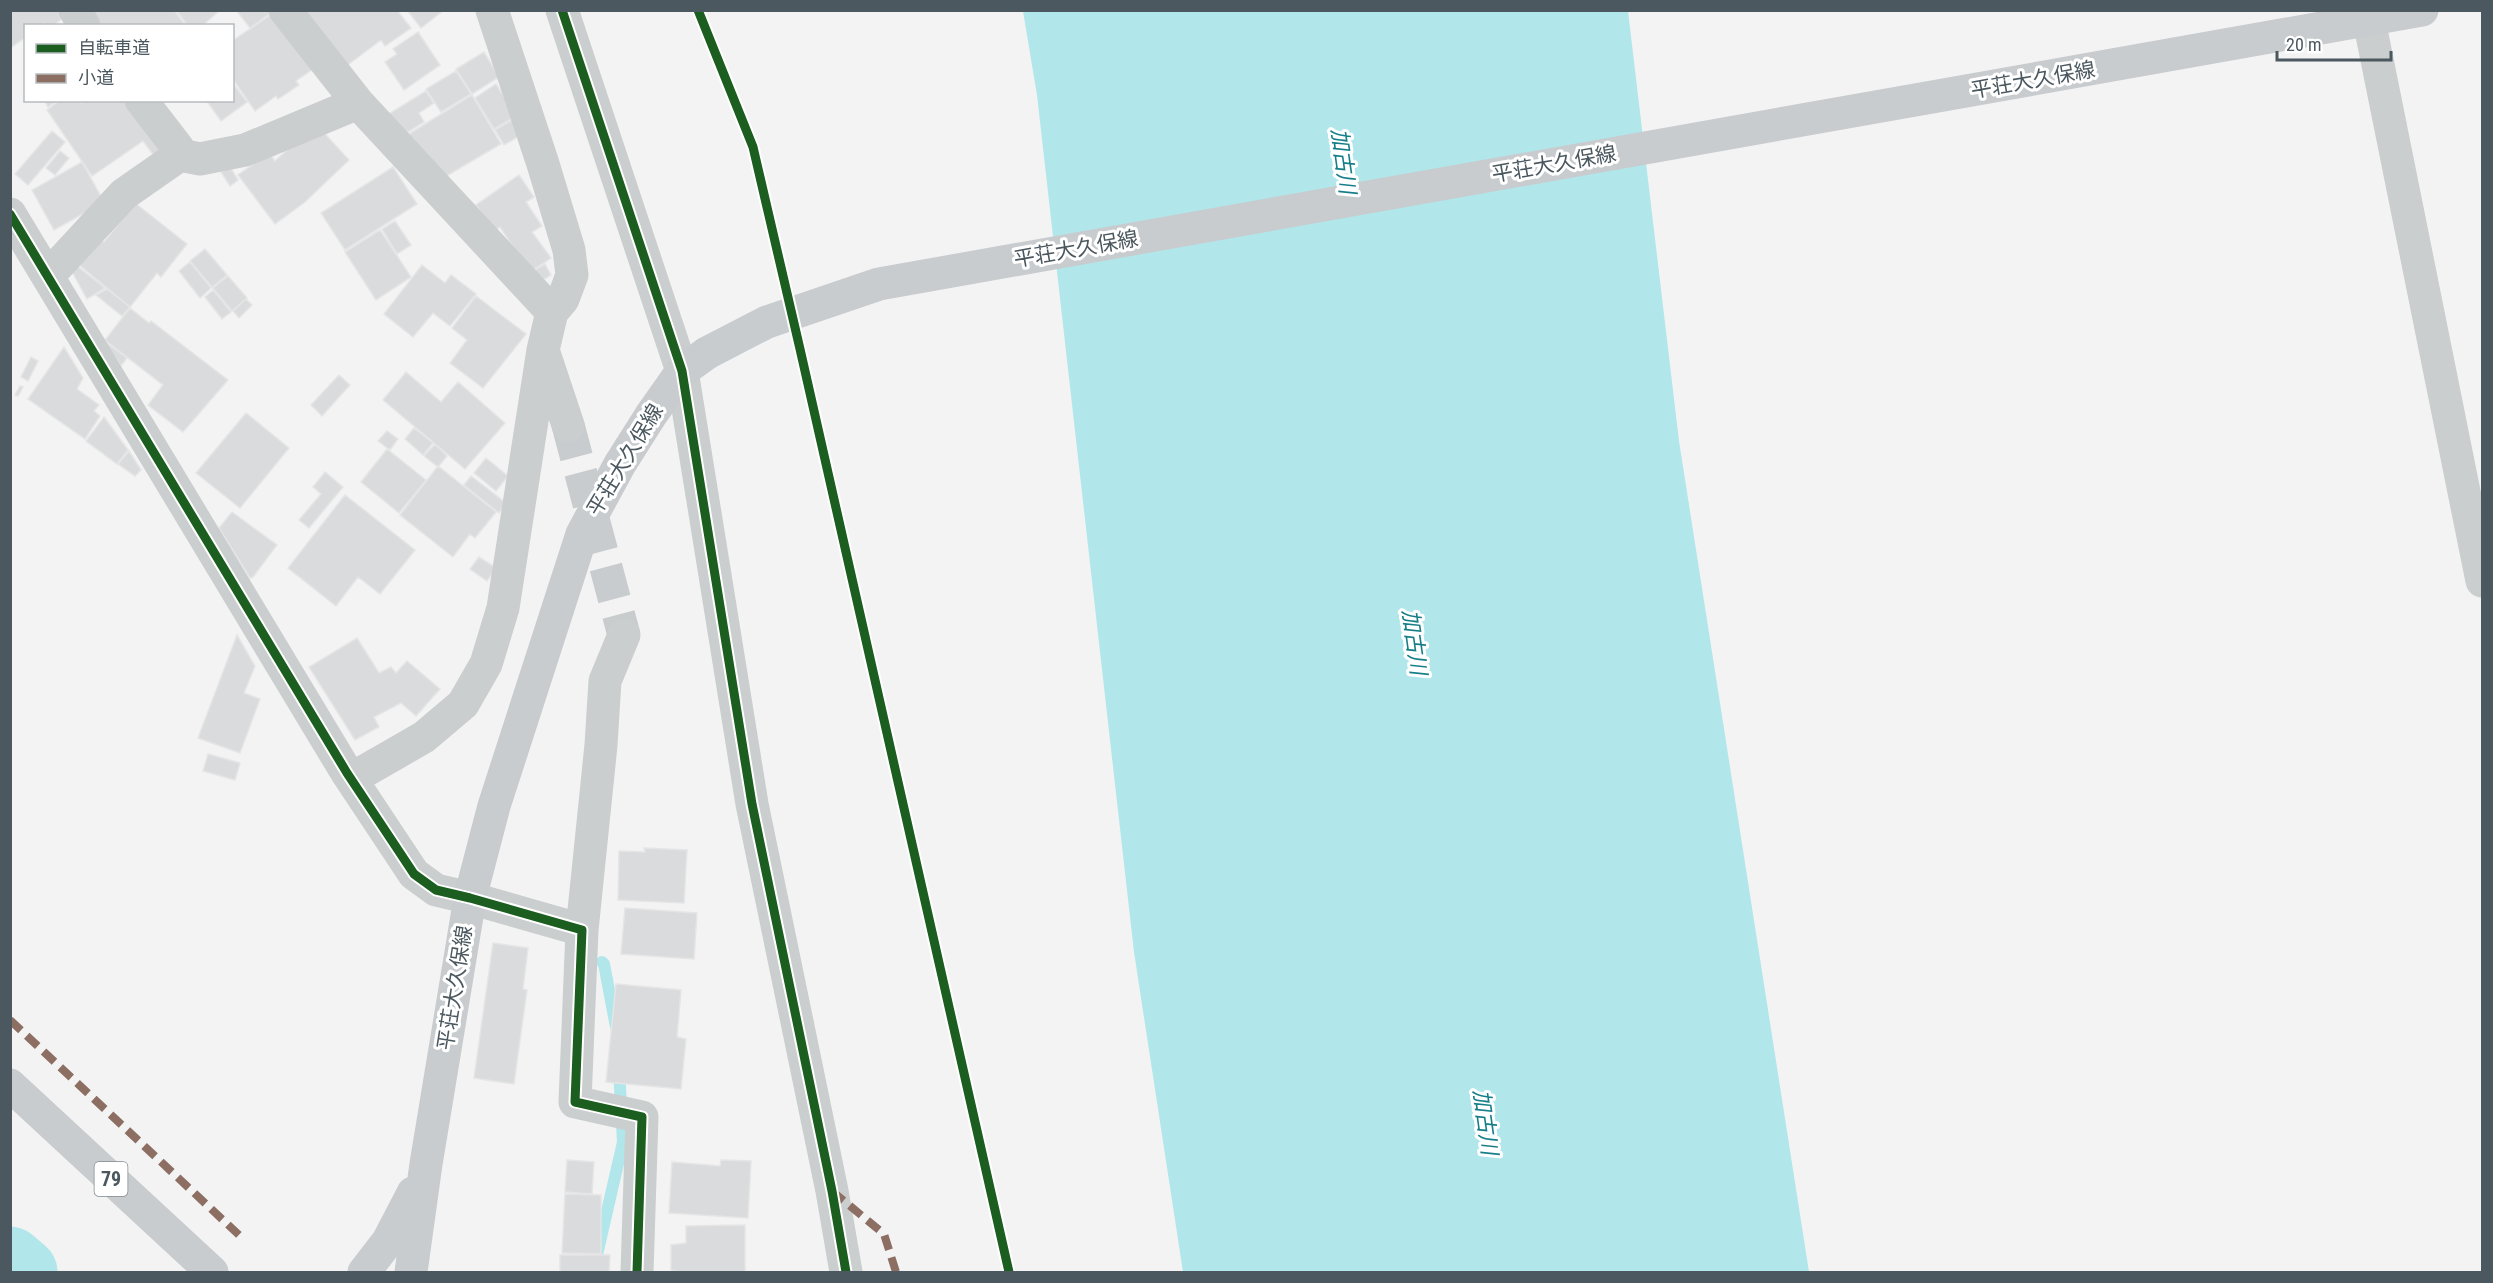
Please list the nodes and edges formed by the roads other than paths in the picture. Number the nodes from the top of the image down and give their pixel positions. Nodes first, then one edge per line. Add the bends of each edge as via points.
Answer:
1 (75, 10) edge
2 (285, 10) edge
3 (492, 10) edge
4 (562, 10) edge
5 (2367, 10) edge
6 (2422, 10) edge
7 (83, 24) edge
8 (143, 102) edge
9 (358, 104) junction
10 (180, 155) junction
11 (10, 213) edge
12 (48, 276) junction
13 (552, 312) junction
14 (543, 350) junction
15 (694, 362) junction
16 (568, 425) tunnel mouth
17 (2482, 581) edge
18 (624, 635) tunnel mouth
19 (351, 779) junction
20 (470, 898) junction
21 (582, 930) junction
22 (10, 1085) edge
23 (426, 1164) junction
24 (212, 1272) edge
25 (364, 1272) edge
26 (411, 1272) edge
27 (637, 1272) edge
28 (846, 1272) edge

1 - 7 street
2 - 9 street
3 - 13 street via 569,250 572,275 563,299
4 - 15 street
5 - 17 street
6 - 15 main road, 平荘大久保線, bridge via 879,284 767,322
8 - 10 street
9 - 10 street via 245,150 200,159
9 - 13 street
10 - 12 street via 124,194
11 - 12 street
12 - 19 street
13 - 14 street
14 - 16 street
14 - 19 street via 503,609 486,664 463,704 424,737
15 - 20 main road, 平荘大久保線 via 626,454 582,534 494,806
15 - 28 street via 752,804
18 - 21 street via 605,681
19 - 20 street via 414,874 436,891
20 - 21 street
20 - 23 main road, 平荘大久保線
21 - 27 street via 575,1102 642,1117
22 - 24 main road, 79
23 - 25 main road via 400,1221
23 - 26 main road, 平荘大久保線

